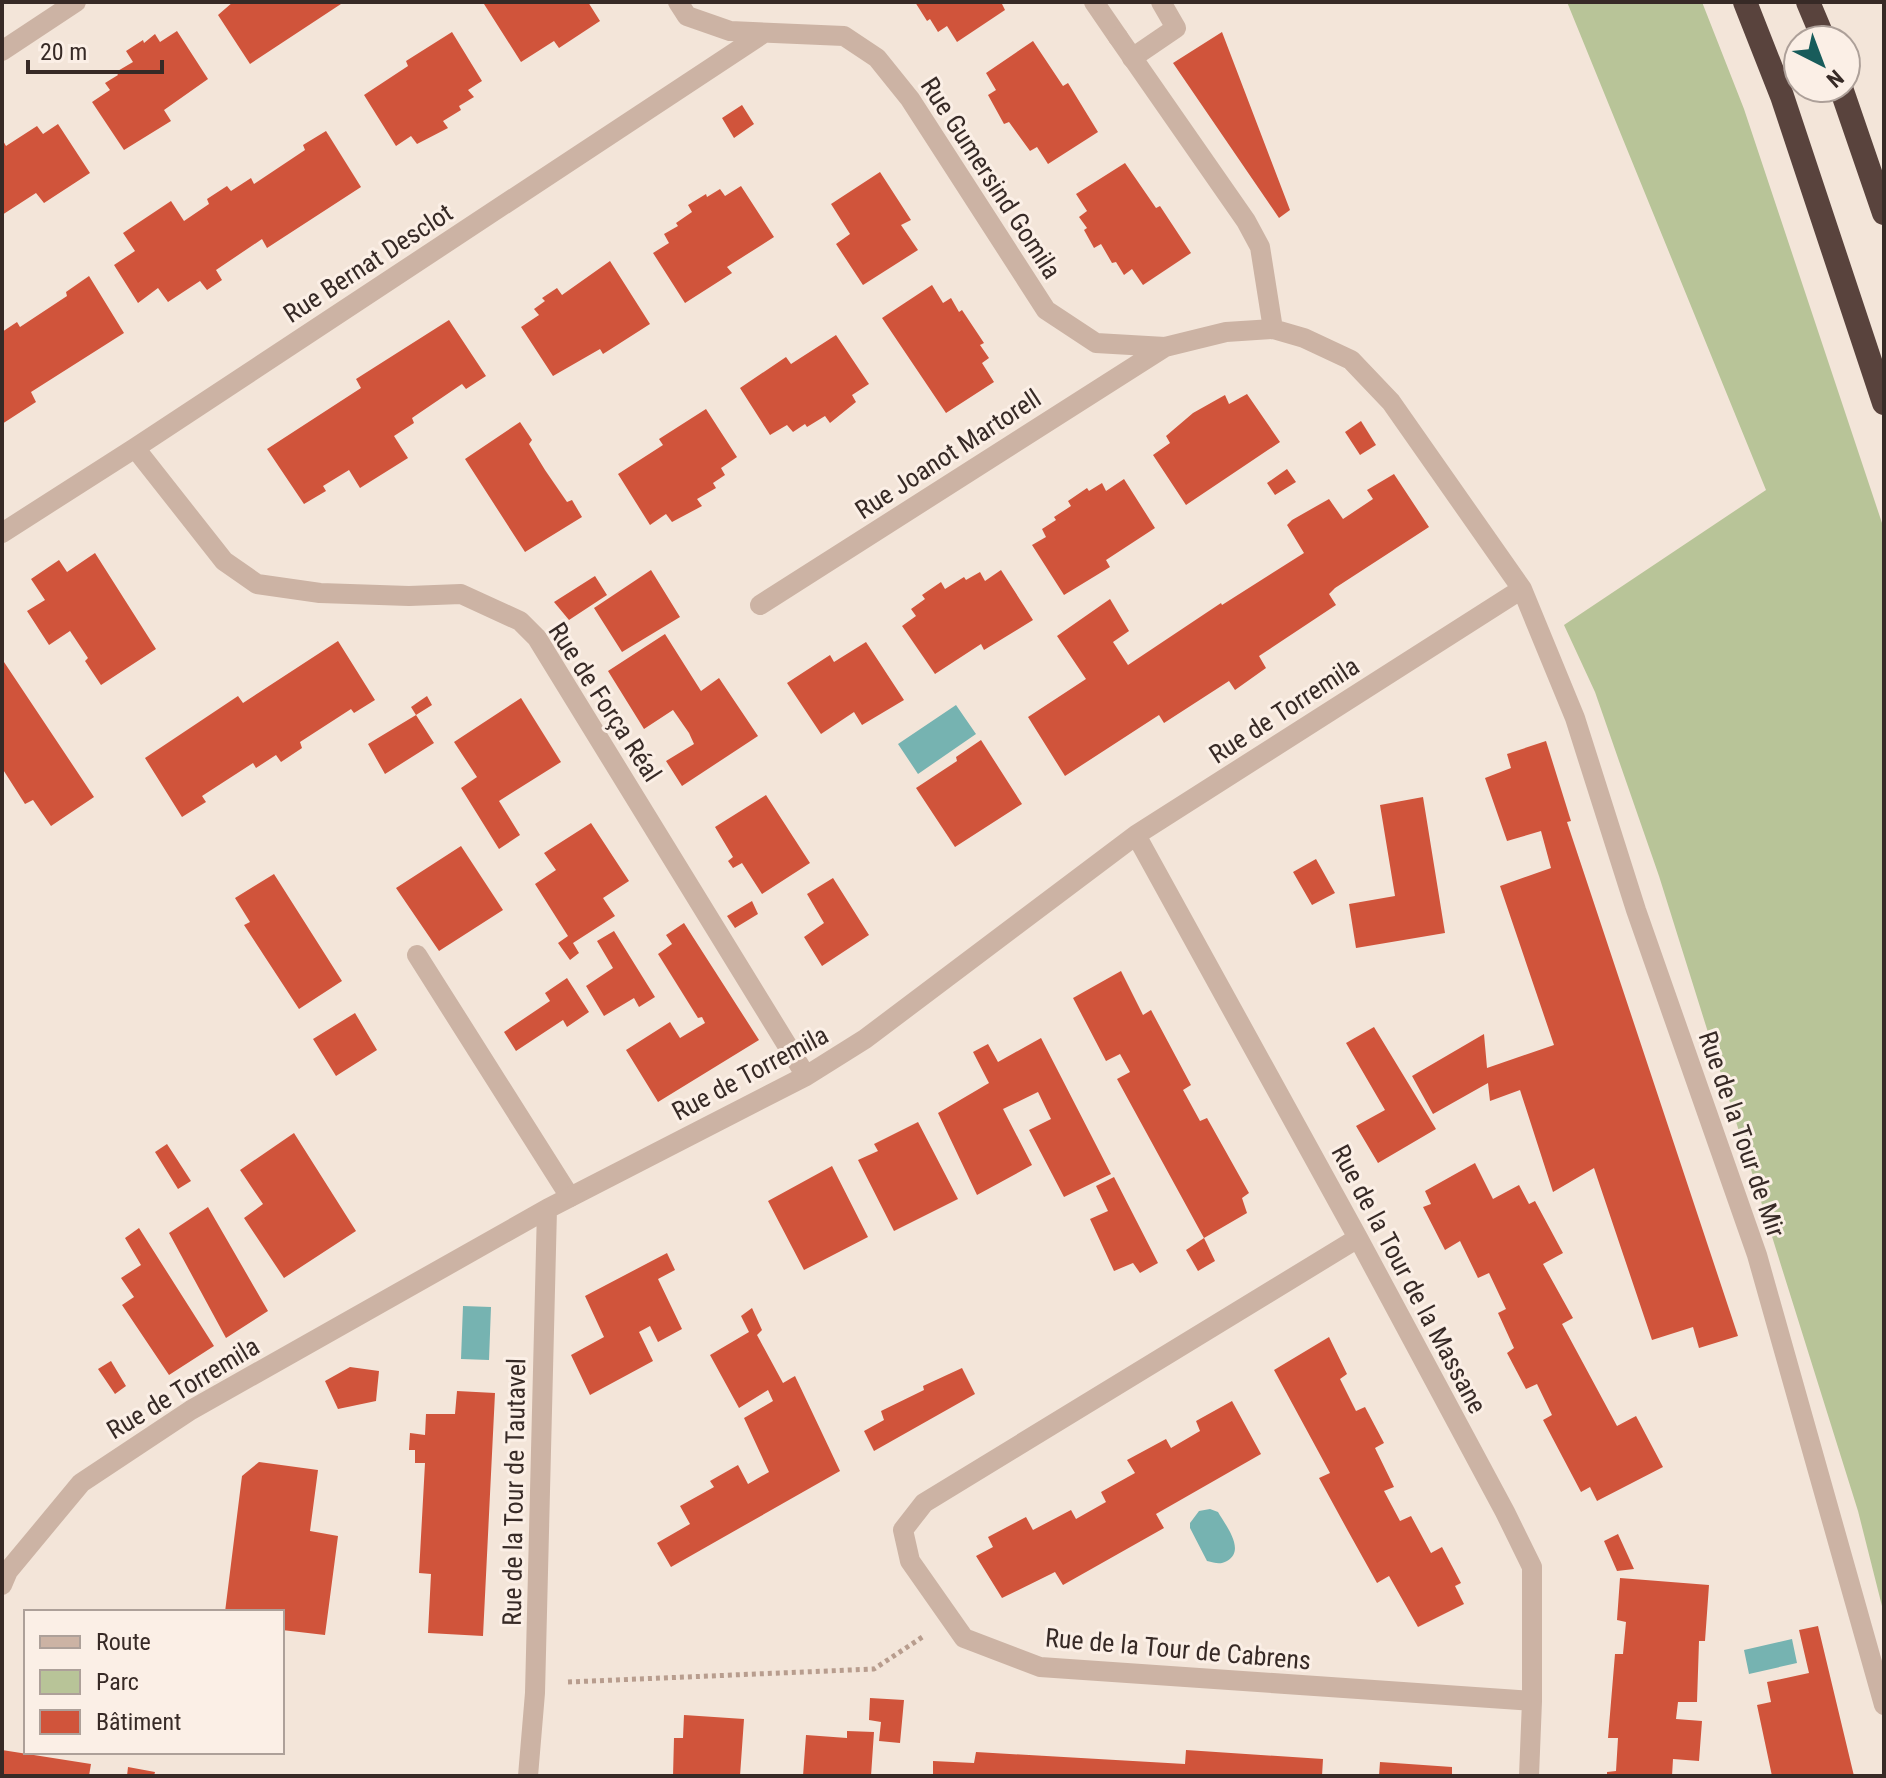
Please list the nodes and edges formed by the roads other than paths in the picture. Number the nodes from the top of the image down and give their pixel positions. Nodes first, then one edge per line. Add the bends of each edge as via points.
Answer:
1 (76, 2) edge
2 (678, 2) edge
3 (1094, 2) edge
4 (1161, 2) edge
5 (1745, 2) edge
6 (1808, 2) edge
7 (1817, 24) edge
8 (761, 35) junction
9 (2, 51) edge
10 (1132, 58) junction
11 (1847, 104) edge
12 (1884, 213) edge
13 (1273, 329) junction
14 (1165, 347) junction
15 (1884, 403) edge
16 (135, 448) junction
17 (2, 533) edge
18 (1522, 589) junction
19 (760, 605) dead end
20 (1136, 835) junction
21 (417, 955) dead end
22 (806, 1076) junction
23 (570, 1197) junction
24 (547, 1209) junction
25 (1358, 1238) junction
26 (2, 1585) edge
27 (1532, 1701) junction
28 (1884, 1705) edge
29 (528, 1776) edge
30 (1529, 1776) edge

1 - 9 street
2 - 8 street, Rue Gumersind Gomila via 687,16
3 - 10 street
4 - 10 street via 1176,28
5 - 15 highway via 1782,96
6 - 7 highway
8 - 14 street, Rue Gumersind Gomila via 844,36 877,58 910,99 1046,310 1096,343
8 - 16 street, Rue Bernat Desclot
10 - 13 street via 1260,247
11 - 12 highway
13 - 14 street, Rue Gumersind Gomila via 1226,332
13 - 18 street, Rue Gumersind Gomila via 1351,360 1391,402
14 - 19 street, Rue Joanot Martorell
16 - 17 street, Rue Bernat Desclot
16 - 22 street, Rue de Força Réal via 224,561 257,584 320,593 461,594 520,621 537,638
18 - 20 street, Rue de Torremila
18 - 28 street, Rue de la Tour de Mir via 1575,718 1757,1255
20 - 22 street, Rue de Torremila via 865,1039
20 - 25 street, Rue de la Tour de la Massane
21 - 23 street
22 - 23 street, Rue de Torremila
23 - 24 street, Rue de Torremila
24 - 26 street, Rue de Torremila via 191,1410 81,1483
24 - 29 street, Rue de la Tour de Tautavel
25 - 27 street, Rue de la Tour de la Massane via 1532,1567
25 - 27 street, Rue de la Tour de Cabrens via 924,1503 903,1530 910,1561 964,1638 1040,1667
27 - 30 street, Rue de la Tour de la Massane

